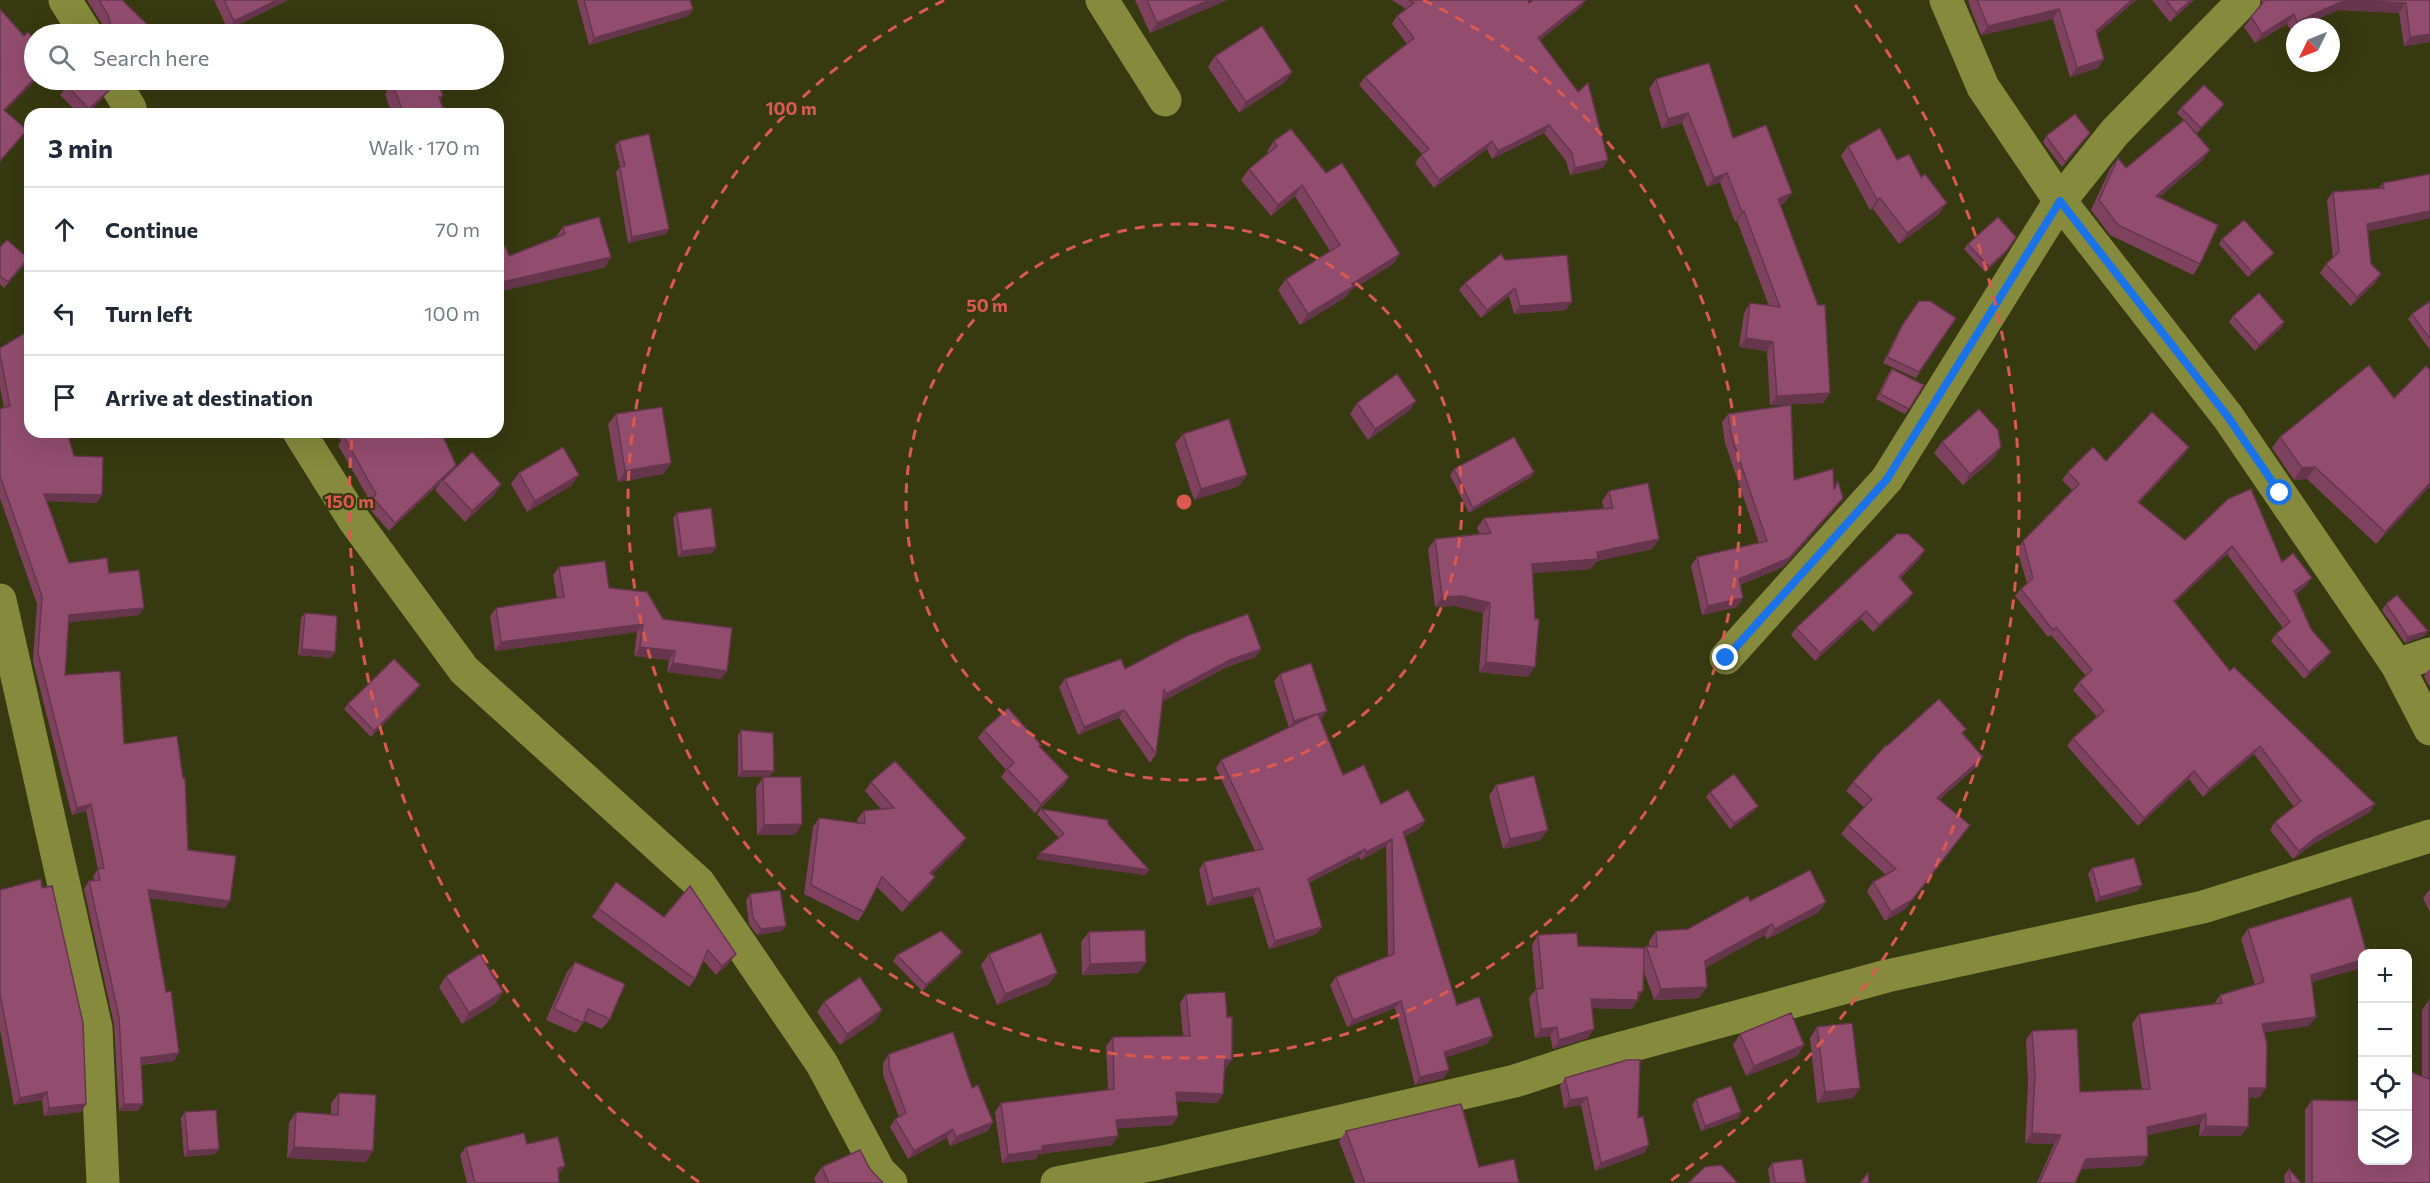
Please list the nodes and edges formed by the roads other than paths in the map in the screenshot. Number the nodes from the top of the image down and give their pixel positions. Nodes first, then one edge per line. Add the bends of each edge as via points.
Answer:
1 (65, 0) edge
2 (1102, 0) edge
3 (1946, 0) edge
4 (2244, 0) edge
5 (80, 24) edge
6 (119, 90) edge
7 (1165, 100) dead end
8 (130, 108) edge
9 (2060, 201) junction
10 (302, 438) edge
11 (0, 600) edge
12 (2430, 654) edge
13 (1726, 658) dead end
14 (2397, 665) junction
15 (2430, 729) edge
16 (2430, 836) edge
17 (103, 1183) edge
18 (891, 1183) edge
19 (1057, 1183) edge

1 - 5 street
2 - 7 street
3 - 9 street via 1983,87
4 - 9 street via 2115,132
6 - 8 street
9 - 13 street via 1887,479
9 - 14 street via 2228,417
10 - 18 street via 354,520 464,670 699,883 822,1064 879,1171
11 - 17 street via 96,1029
12 - 14 street
14 - 15 street
16 - 19 street via 2203,907 1887,976 1585,1058 1515,1081

